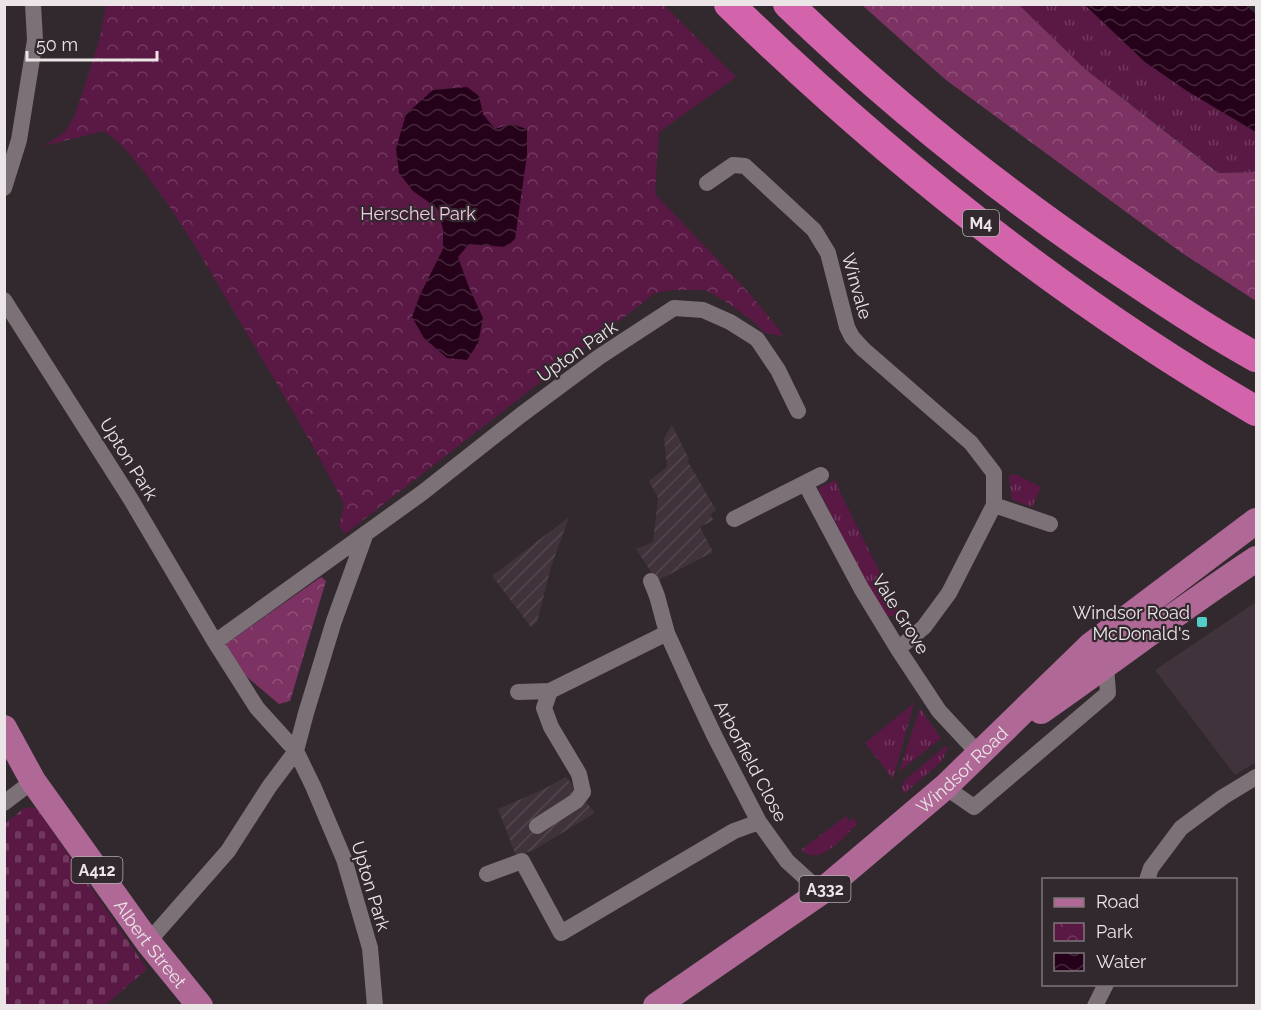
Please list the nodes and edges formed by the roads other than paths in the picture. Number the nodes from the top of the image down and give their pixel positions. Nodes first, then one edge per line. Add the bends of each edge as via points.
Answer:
1 (33, 4) edge
2 (729, 4) edge
3 (788, 4) edge
4 (706, 183) dead end
5 (4, 188) edge
6 (4, 300) edge
7 (1257, 357) edge
8 (798, 411) dead end
9 (1257, 411) edge
10 (821, 475) dead end
11 (806, 483) junction
12 (994, 504) junction
13 (734, 519) dead end
14 (1257, 521) edge
15 (1050, 524) dead end
16 (366, 533) junction
17 (1257, 559) edge
18 (651, 581) dead end
19 (667, 633) junction
20 (215, 642) junction
21 (898, 649) junction
22 (1106, 666) junction
23 (518, 692) dead end
24 (550, 692) junction
25 (4, 728) edge
26 (296, 751) junction
27 (979, 754) junction
28 (1257, 777) edge
29 (33, 781) junction
30 (945, 787) junction
31 (4, 803) edge
32 (759, 822) junction
33 (537, 826) dead end
34 (488, 874) dead end
35 (1147, 878) edge
36 (821, 892) junction
37 (148, 942) junction
38 (1105, 986) edge
39 (200, 1005) edge
40 (375, 1005) edge
41 (656, 1005) edge
42 (1095, 1005) edge

1 - 5 street via 35,40 19,140
2 - 9 highway, M4 via 842,110 1025,258 1150,346
3 - 7 highway, M4 via 880,90 1027,206 1166,302
4 - 12 street, Winvale via 734,165 745,166 814,230 828,253 852,337 971,443 994,473
6 - 20 street, Upton Park via 124,488
8 - 16 street, Upton Park via 758,339 703,310 674,308 599,357
10 - 11 street
11 - 13 street
11 - 21 street, Vale Grove
12 - 15 street
12 - 21 street, Winvale via 950,593 924,627
14 - 27 main road, Windsor Road / A332 via 1090,646
16 - 20 street, Upton Park
16 - 26 street via 334,621
17 - 22 main road, A332
18 - 19 street, Arborfield Close
19 - 24 street
19 - 32 street, Arborfield Close
20 - 26 street, Upton Park via 257,708
21 - 27 street, Vale Grove via 939,711
22 - 27 main road, A332
22 - 30 street via 1108,693 974,807
23 - 24 street
24 - 33 street via 544,708 547,718 579,774 583,792 576,801
25 - 29 main road, Albert Street / A412
26 - 37 street via 228,851
26 - 40 street, Upton Park via 344,859 370,948
27 - 30 main road, Windsor Road / A332
28 - 35 street via 1223,796 1181,828
29 - 31 street
29 - 37 main road, Albert Street / A412
30 - 36 main road, Windsor Road / A332
32 - 34 street via 734,831 561,933 522,861
32 - 36 street, Arborfield Close via 787,861
36 - 41 main road, Windsor Road / A332
37 - 39 main road, Albert Street / A412
38 - 42 street

